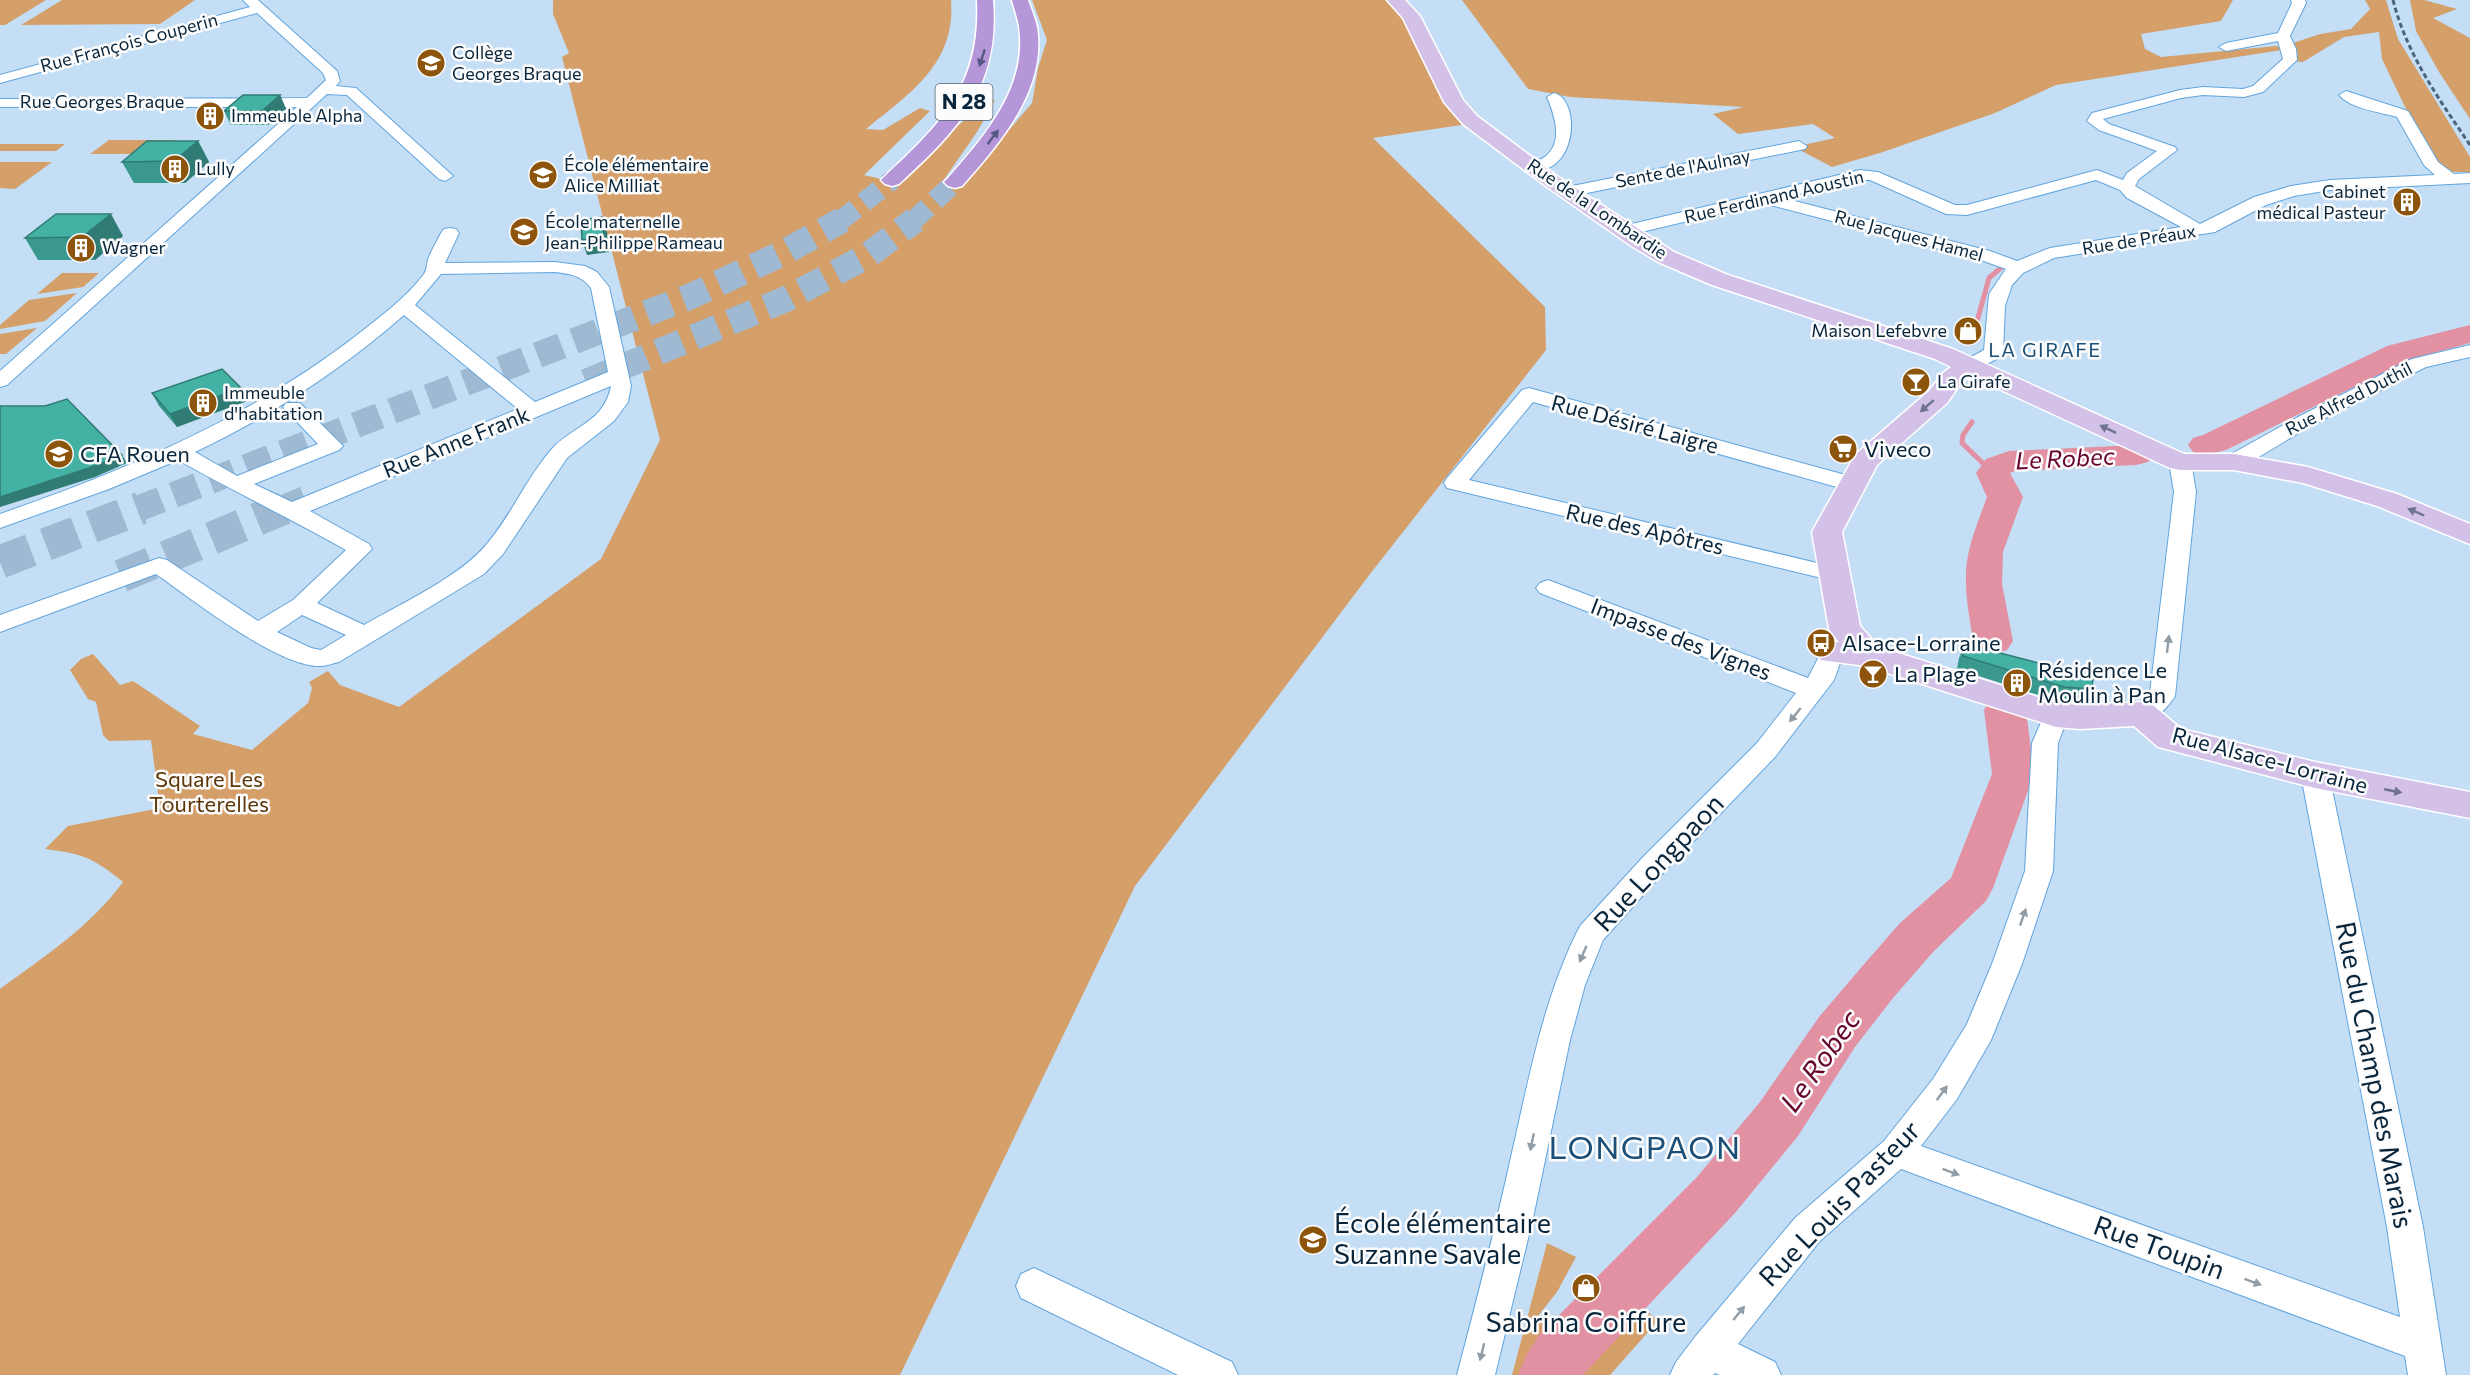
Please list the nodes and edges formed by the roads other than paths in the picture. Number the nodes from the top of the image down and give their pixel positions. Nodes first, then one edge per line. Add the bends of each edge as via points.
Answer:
1 (985, 0) edge
2 (1020, 0) edge
3 (1395, 0) edge
4 (2298, 0) edge
5 (254, 4) edge
6 (2286, 42) junction
7 (2226, 47) dead end
8 (0, 79) edge
9 (325, 90) junction
10 (2346, 95) dead end
11 (1554, 97) dead end
12 (311, 102) junction
13 (0, 103) edge
14 (1799, 146) dead end
15 (1534, 168) junction
16 (445, 176) dead end
17 (2449, 178) junction
18 (2470, 178) edge
19 (892, 180) tunnel mouth
20 (955, 182) tunnel mouth
21 (2126, 187) junction
22 (1567, 192) junction
23 (1763, 199) junction
24 (2198, 230) junction
25 (1625, 231) junction
26 (450, 233) dead end
27 (2019, 268) junction
28 (435, 269) junction
29 (404, 305) junction
30 (2470, 351) edge
31 (1968, 366) junction
32 (619, 375) junction
33 (0, 381) edge
34 (293, 406) dead end
35 (533, 411) junction
36 (180, 452) junction
37 (2180, 462) junction
38 (2234, 462) junction
39 (236, 483) junction
40 (1455, 483) joint
41 (1852, 484) junction
42 (292, 510) junction
43 (0, 521) edge
44 (2470, 535) edge
45 (1834, 573) junction
46 (1548, 588) dead end
47 (301, 606) junction
48 (0, 624) edge
49 (259, 632) junction
50 (366, 635) junction
51 (1838, 640) junction
52 (1814, 690) junction
53 (2142, 714) junction
54 (2056, 715) junction
55 (2315, 776) junction
56 (2470, 805) edge
57 (1896, 1152) junction
58 (1034, 1286) dead end
59 (2425, 1359) edge
60 (1699, 1363) edge
61 (1219, 1375) edge
62 (1476, 1375) edge
63 (1762, 1375) edge

1 -> 19 highway, N 28 via 985,51 965,100 939,135
20 -> 2 highway, N 28 via 995,135 1021,91 1028,70 1030,41
3 - 15 main road, Rue de la Lombardie via 1411,16 1461,111
4 - 6 street
5 - 8 street, Rue François Couperin
5 - 9 street via 332,74 333,81
6 - 7 street
6 - 21 street via 2290,60 2251,91 2180,94 2097,116 2095,121 2104,127 2169,150 2133,176
9 - 12 street
9 - 16 street via 351,91
10 - 17 street via 2403,114 2432,165
11 - 15 street via 1561,110 1562,147 1552,162
12 - 13 street, Rue Georges Braque
12 - 33 street
14 - 22 street, Sente de l'Aulnay
15 - 22 main road, Rue de la Lombardie
17 - 18 street, Rue de Préaux
17 - 24 street, Rue de Préaux via 2291,191
21 - 23 street, Rue Ferdinand Aoustin via 2097,175 1967,210 1952,210 1872,175 1860,175
21 - 24 street, Rue Ferdinand Aoustin
22 - 25 main road, Rue de la Lombardie
23 - 25 street, Rue Ferdinand Aoustin
23 - 27 street, Rue Jacques Hamel via 1984,255
24 - 27 street, Rue de Préaux via 2050,253
25 - 31 main road, Rue de la Lombardie via 1666,256 1709,275 1919,345
26 - 28 street
27 - 31 street, Rue de Préaux via 2006,277 1996,295 1993,353
28 - 29 street
28 - 32 street via 555,267 591,276 600,287
29 - 35 street
29 - 36 street via 371,334 291,391
30 - 38 street, Rue Alfred Duthil via 2419,363
37 -> 31 main road, Rue de la Lombardie
31 -> 41 main road via 1865,461
32 - 35 street, Rue Anne Frank
32 - 50 street via 618,402 607,417 559,454 495,549 476,569
34 - 39 street via 332,446
35 - 42 street, Rue Anne Frank
36 - 39 street
36 - 43 street
37 - 38 main road
53 -> 37 street via 2162,696 2185,492
44 -> 38 main road via 2356,489
39 - 42 street
40 - 41 street, Rue Désiré Laigre via 1529,394
40 - 45 street, Rue des Apôtres
41 - 45 main road via 1827,532
42 - 47 street via 361,549
45 - 51 main road
46 - 52 street, Impasse des Vignes
47 - 49 street
47 - 50 street
48 - 49 street via 159,565
49 - 50 street via 306,656 321,658
51 - 52 street, Rue Longpaon
51 - 54 main road via 1868,655
52 -> 62 street, Rue Longpaon via 1766,750 1591,934 1570,985 1554,1040
53 - 54 main road
53 - 55 main road, Rue Alsace-Lorraine via 2170,738
57 -> 54 street, Rue Louis Pasteur via 1945,1089 1980,1030 2007,964 2039,871 2044,743
55 -> 56 main road, Rue Alsace-Lorraine
55 - 59 street, Rue du Champ des Marais via 2405,1227
57 -> 59 street, Rue Toupin
60 -> 57 street, Rue Louis Pasteur via 1807,1230
58 - 61 street
60 - 63 street

